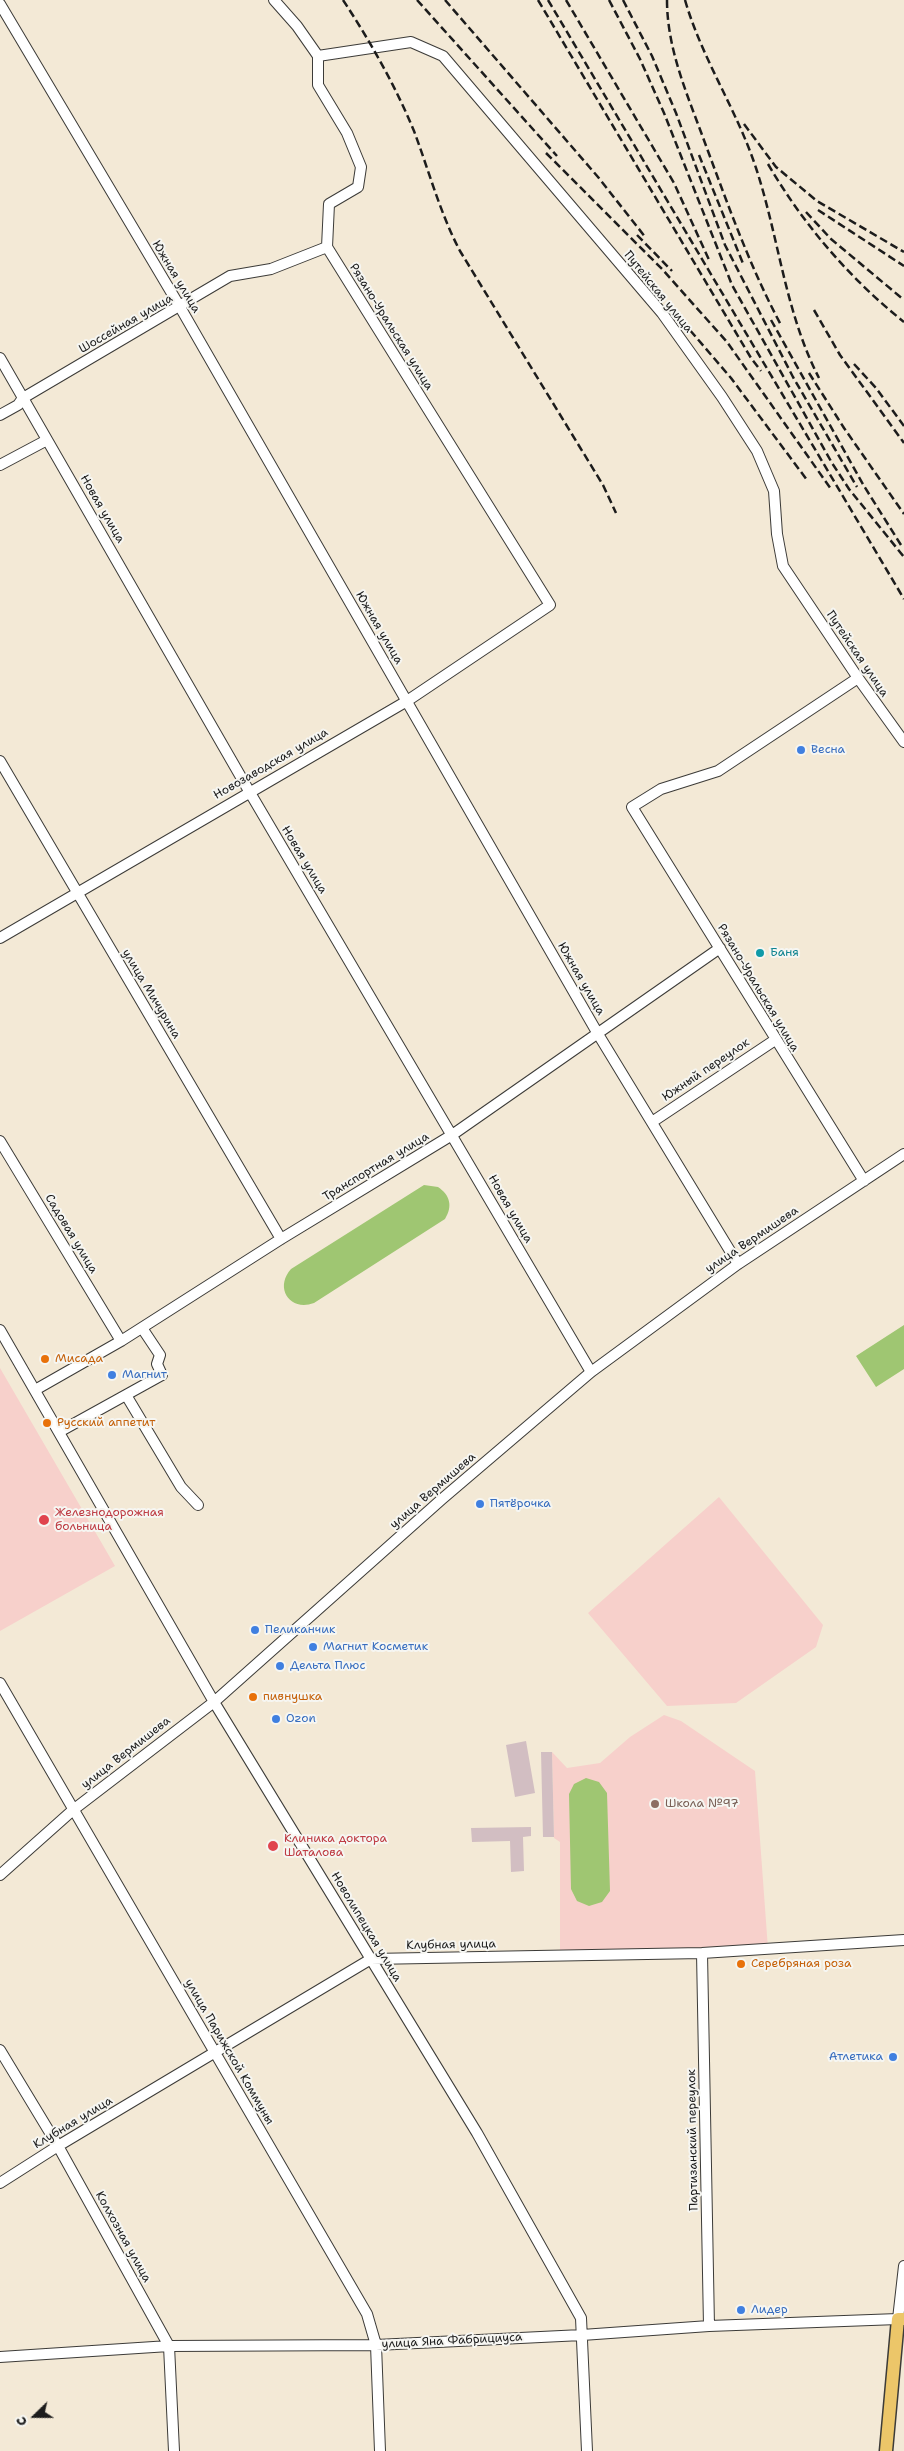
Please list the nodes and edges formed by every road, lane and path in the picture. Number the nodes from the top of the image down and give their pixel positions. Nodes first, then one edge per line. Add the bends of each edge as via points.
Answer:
1 (274, 0) edge
2 (0, 4) edge
3 (318, 56) junction
4 (327, 247) junction
5 (180, 307) junction
6 (0, 358) edge
7 (23, 398) junction
8 (0, 416) edge
9 (47, 440) junction
10 (0, 465) edge
11 (550, 605) joint
12 (858, 678) junction
13 (406, 701) junction
14 (904, 742) edge
15 (0, 761) edge
16 (249, 791) junction
17 (76, 892) junction
18 (0, 938) edge
19 (720, 948) junction
20 (598, 1034) junction
21 (775, 1040) junction
22 (652, 1122) junction
23 (452, 1135) junction
24 (0, 1140) edge
25 (904, 1154) edge
26 (864, 1181) junction
27 (281, 1239) junction
28 (738, 1264) junction
29 (142, 1328) junction
30 (0, 1330) edge
31 (121, 1341) junction
32 (591, 1372) junction
33 (34, 1390) junction
34 (126, 1396) junction
35 (59, 1432) junction
36 (198, 1505) dead end
37 (0, 1683) edge
38 (214, 1702) junction
39 (73, 1810) junction
40 (0, 1875) edge
41 (904, 1940) edge
42 (702, 1953) junction
43 (371, 1960) junction
44 (0, 2050) edge
45 (214, 2052) junction
46 (58, 2146) junction
47 (0, 2183) edge
48 (904, 2266) edge
49 (901, 2319) edge
50 (709, 2326) junction
51 (582, 2335) junction
52 (376, 2345) junction
53 (170, 2346) junction
54 (0, 2357) edge
55 (174, 2451) edge
56 (380, 2451) edge
57 (587, 2451) edge
58 (886, 2451) edge

1 - 3 street
2 - 5 street, Южная улица
3 - 4 street via 318,85 347,133 360,167 358,187 330,204
3 - 12 street, Путейская улица via 411,42 443,56 662,313 722,398 757,451 774,492 783,566
4 - 5 street, Шоссейная улица via 271,269 230,276
4 - 11 street, Рязано-Уральская улица
5 - 7 street, Шоссейная улица
5 - 13 street, Южная улица
6 - 7 street, Новая улица
7 - 8 street, Шоссейная улица
7 - 9 street, Новая улица
9 - 10 street
9 - 16 street, Новая улица
11 - 13 street, Новозаводская улица
12 - 14 street, Путейская улица
12 - 19 street, Рязано-Уральская улица via 718,771 661,789 632,807
13 - 16 street, Новозаводская улица
13 - 20 street, Южная улица
15 - 17 street, улица Мичурина
16 - 17 street, Новозаводская улица
16 - 23 street, Новая улица
17 - 18 street, Новозаводская улица
17 - 27 street, улица Мичурина
19 - 20 street, Транспортная улица
19 - 21 street, Рязано-Уральская улица
20 - 22 street, Южная улица
20 - 23 street, Транспортная улица
21 - 22 street, Южный переулок
21 - 26 street, Рязано-Уральская улица
22 - 28 street, Южная улица
23 - 27 street, Транспортная улица
23 - 32 street, Новая улица
24 - 31 street, Садовая улица
25 - 26 street, улица Вермишева
26 - 28 street, улица Вермишева
27 - 29 street, Транспортная улица
28 - 32 street, улица Вермишева
29 - 31 street, Транспортная улица
29 - 34 street via 160,1355 157,1364 162,1375
30 - 33 street, Новолипецкая улица
31 - 33 street, Транспортная улица
32 - 38 street, улица Вермишева via 442,1499
33 - 35 street, Новолипецкая улица
34 - 35 street
34 - 36 street via 181,1487
35 - 38 street, Новолипецкая улица
37 - 39 street, улица Парижской Коммуны
38 - 39 street, улица Вермишева
38 - 43 street, Новолипецкая улица
39 - 40 street, улица Вермишева
39 - 45 street, улица Парижской Коммуны
41 - 42 street, Клубная улица
42 - 43 street, Клубная улица
42 - 50 street, Партизанский переулок
43 - 45 street, Клубная улица
43 - 51 street, Новолипецкая улица via 506,2184 581,2318
44 - 46 street, Колхозная улица
45 - 46 street, Клубная улица
45 - 52 street, улица Парижской Коммуны via 367,2314
46 - 47 street, Клубная улица
46 - 53 street, Колхозная улица
48 - 49 street
49 - 50 street, улица Яна Фабрициуса
49 - 58 main road
50 - 51 street, улица Яна Фабрициуса
51 - 52 street, улица Яна Фабрициуса
51 - 57 street, Новолипецкая улица
52 - 53 street, улица Яна Фабрициуса
52 - 56 street, улица Парижской Коммуны
53 - 54 street, улица Яна Фабрициуса
53 - 55 street, Колхозная улица

